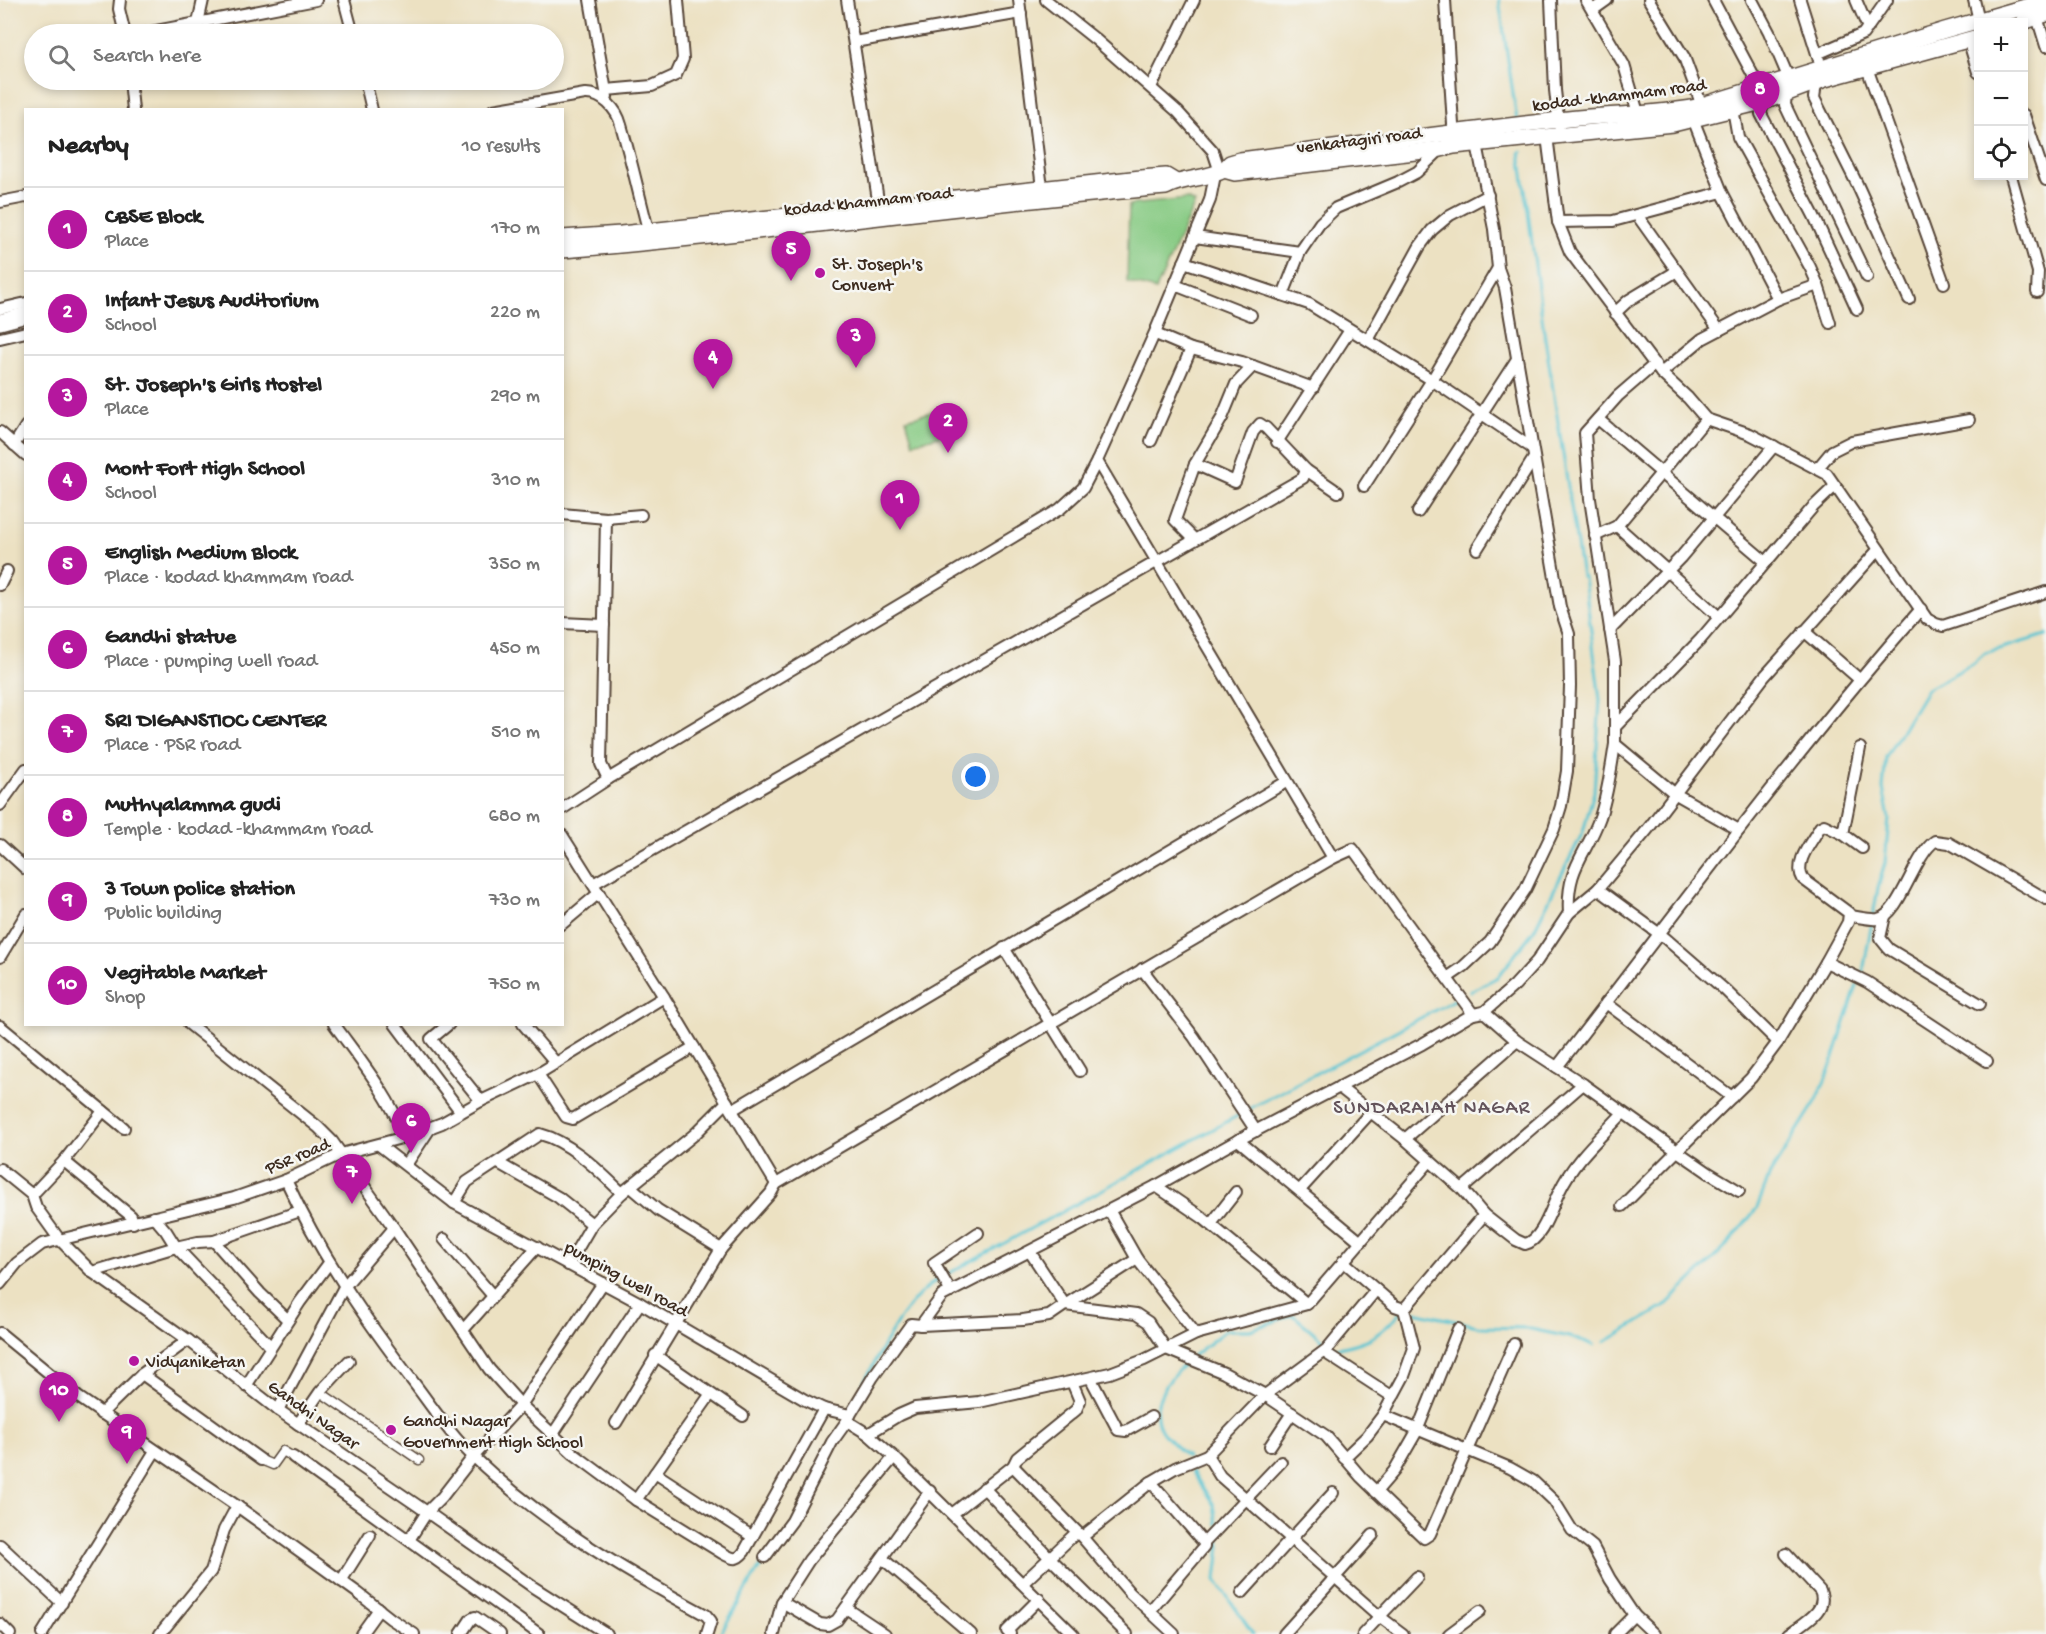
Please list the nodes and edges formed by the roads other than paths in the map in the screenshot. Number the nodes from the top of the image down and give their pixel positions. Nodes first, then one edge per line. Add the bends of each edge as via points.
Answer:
1 (120, 0) edge
2 (203, 0) edge
3 (344, 0) edge
4 (590, 0) edge
5 (678, 0) edge
6 (848, 0) edge
7 (1019, 0) edge
8 (1046, 0) edge
9 (1194, 0) edge
10 (1445, 0) edge
11 (1551, 0) edge
12 (1586, 0) edge
13 (1608, 0) edge
14 (1649, 0) edge
15 (1713, 0) edge
16 (1752, 0) edge
17 (1800, 0) edge
18 (1856, 0) edge
19 (1887, 0) edge
20 (1974, 0) edge
21 (310, 1) edge
22 (2046, 1) edge
23 (1593, 10) junction
24 (1021, 14) junction
25 (1978, 18) edge
26 (1986, 18) edge
27 (2035, 18) edge
28 (1974, 22) edge
29 (198, 23) junction
30 (123, 24) edge
31 (193, 24) edge
32 (350, 24) edge
33 (1868, 28) junction
34 (1973, 38) edge
35 (854, 42) junction
36 (2046, 46) edge
37 (1867, 68) junction
38 (1820, 71) junction
39 (1787, 86) junction
40 (1151, 87) junction
41 (131, 90) edge
42 (367, 90) edge
43 (606, 90) junction
44 (1763, 97) junction
45 (608, 104) junction
46 (1702, 106) junction
47 (133, 108) edge
48 (371, 108) edge
49 (504, 108) edge
50 (1733, 109) junction
51 (1638, 113) junction
52 (1694, 119) junction
53 (2028, 126) edge
54 (1555, 131) junction
55 (1510, 141) joint
56 (1449, 143) junction
57 (1477, 144) junction
58 (1220, 173) junction
59 (2012, 180) edge
60 (2046, 180) edge
61 (1176, 182) junction
62 (1042, 188) junction
63 (1722, 192) junction
64 (1488, 195) junction
65 (24, 196) edge
66 (0, 202) edge
67 (880, 211) junction
68 (1637, 215) junction
69 (1558, 222) junction
70 (650, 237) junction
71 (1195, 237) junction
72 (564, 238) edge
73 (564, 250) edge
74 (1300, 252) junction
75 (1184, 262) junction
76 (1498, 268) junction
77 (1677, 271) junction
78 (1867, 277) dead end
79 (1944, 283) dead end
80 (1175, 285) junction
81 (1818, 285) junction
82 (2037, 292) dead end
83 (1283, 295) junction
84 (1778, 299) junction
85 (1909, 299) dead end
86 (24, 303) edge
87 (0, 309) edge
88 (1857, 309) dead end
89 (1615, 313) junction
90 (1251, 315) dead end
91 (24, 316) edge
92 (0, 322) edge
93 (1830, 323) dead end
94 (1156, 330) junction
95 (1350, 330) junction
96 (1719, 330) junction
97 (24, 332) edge
98 (0, 338) edge
99 (1368, 340) junction
100 (1191, 349) junction
101 (1517, 359) junction
102 (1253, 366) junction
103 (1658, 369) junction
104 (1432, 380) junction
105 (1313, 388) junction
106 (1482, 414) junction
107 (1598, 419) junction
108 (1706, 419) junction
109 (1969, 420) dead end
110 (24, 429) edge
111 (0, 432) edge
112 (1151, 441) dead end
113 (1277, 442) junction
114 (14, 445) junction
115 (1774, 446) junction
116 (24, 453) edge
117 (1533, 453) junction
118 (1097, 461) junction
119 (1196, 464) junction
120 (1817, 469) junction
121 (1305, 470) junction
122 (1662, 473) junction
123 (1364, 486) dead end
124 (1835, 486) junction
125 (1338, 492) dead end
126 (1418, 512) dead end
127 (564, 514) edge
128 (641, 515) dead end
129 (606, 518) junction
130 (1714, 518) junction
131 (1617, 526) junction
132 (1595, 536) junction
133 (1194, 539) junction
134 (1477, 549) dead end
135 (1878, 550) junction
136 (1156, 561) junction
137 (1766, 562) junction
138 (7, 571) dead end
139 (1667, 571) junction
140 (0, 585) edge
141 (2046, 592) edge
142 (1921, 609) junction
143 (1719, 617) junction
144 (564, 623) edge
145 (604, 625) junction
146 (1610, 630) junction
147 (1804, 631) junction
148 (1859, 679) junction
149 (1615, 727) junction
150 (1615, 744) junction
151 (1860, 748) dead end
152 (24, 772) edge
153 (608, 779) junction
154 (1286, 782) junction
155 (1674, 793) junction
156 (0, 805) edge
157 (564, 808) edge
158 (1739, 830) junction
159 (1843, 834) junction
160 (564, 838) edge
161 (0, 845) edge
162 (1862, 848) dead end
163 (1333, 858) junction
164 (24, 867) edge
165 (596, 889) junction
166 (1598, 889) junction
167 (2046, 899) edge
168 (1569, 913) junction
169 (1850, 916) junction
170 (24, 917) edge
171 (1881, 918) junction
172 (564, 922) edge
173 (1659, 934) junction
174 (1004, 948) junction
175 (0, 957) edge
176 (1826, 962) junction
177 (1142, 969) junction
178 (1447, 978) junction
179 (664, 997) junction
180 (1606, 1003) junction
181 (1980, 1004) dead end
182 (1474, 1010) junction
183 (1050, 1023) junction
184 (0, 1026) edge
185 (192, 1026) edge
186 (335, 1026) edge
187 (396, 1026) edge
188 (447, 1026) edge
189 (525, 1026) edge
190 (1517, 1041) junction
191 (1778, 1042) junction
192 (694, 1047) junction
193 (1987, 1061) dead end
194 (556, 1063) junction
195 (1557, 1067) junction
196 (1080, 1071) dead end
197 (538, 1074) junction
198 (1582, 1084) junction
199 (1339, 1087) junction
200 (1732, 1097) junction
201 (481, 1101) junction
202 (729, 1106) junction
203 (103, 1111) junction
204 (461, 1112) junction
205 (1371, 1112) junction
206 (1623, 1113) junction
207 (431, 1127) junction
208 (124, 1128) dead end
209 (1256, 1131) junction
210 (405, 1137) junction
211 (1405, 1139) junction
212 (1238, 1140) junction
213 (379, 1145) junction
214 (1677, 1151) junction
215 (341, 1154) junction
216 (64, 1161) junction
217 (1430, 1161) junction
218 (498, 1163) junction
219 (406, 1165) junction
220 (0, 1169) edge
221 (286, 1180) junction
222 (776, 1184) junction
223 (1156, 1186) junction
224 (1462, 1189) junction
225 (627, 1190) junction
226 (1300, 1190) junction
227 (1739, 1191) dead end
228 (1236, 1192) dead end
229 (32, 1195) junction
230 (454, 1203) junction
231 (1622, 1206) dead end
232 (1108, 1210) junction
233 (300, 1211) junction
234 (1484, 1215) junction
235 (154, 1217) junction
236 (133, 1223) junction
237 (592, 1224) junction
238 (1211, 1224) junction
239 (394, 1228) junction
240 (978, 1233) dead end
241 (59, 1239) junction
242 (444, 1239) dead end
243 (214, 1242) junction
244 (1361, 1242) junction
245 (176, 1247) junction
246 (537, 1247) junction
247 (721, 1249) junction
248 (1030, 1252) junction
249 (1137, 1259) junction
250 (1343, 1261) junction
251 (329, 1263) junction
252 (568, 1265) junction
253 (92, 1272) junction
254 (603, 1283) junction
255 (0, 1284) edge
256 (344, 1287) junction
257 (1376, 1290) junction
258 (951, 1292) junction
259 (493, 1296) junction
260 (640, 1303) junction
261 (1307, 1304) junction
262 (1065, 1305) junction
263 (1404, 1309) junction
264 (288, 1320) junction
265 (677, 1324) junction
266 (921, 1324) junction
267 (1458, 1329) dead end
268 (463, 1330) junction
269 (0, 1334) edge
270 (1196, 1334) junction
271 (188, 1340) junction
272 (1514, 1344) dead end
273 (270, 1346) junction
274 (1166, 1349) junction
275 (1324, 1352) junction
276 (655, 1355) junction
277 (349, 1361) dead end
278 (142, 1374) junction
279 (1091, 1378) junction
280 (1072, 1382) junction
281 (246, 1386) junction
282 (320, 1392) junction
283 (710, 1395) junction
284 (1264, 1395) junction
285 (1393, 1397) junction
286 (521, 1405) junction
287 (824, 1409) junction
288 (278, 1410) junction
289 (1292, 1413) junction
290 (101, 1414) junction
291 (1383, 1415) junction
292 (743, 1416) dead end
293 (845, 1416) junction
294 (1151, 1417) dead end
295 (616, 1423) dead end
296 (298, 1424) junction
297 (1417, 1431) junction
298 (553, 1434) junction
299 (868, 1434) junction
300 (1270, 1446) dead end
301 (1466, 1449) junction
302 (155, 1451) junction
303 (1207, 1455) junction
304 (293, 1457) joint
305 (473, 1457) junction
306 (894, 1457) junction
307 (1344, 1458) junction
308 (261, 1460) joint
309 (419, 1460) dead end
310 (1281, 1462) dead end
311 (1013, 1466) junction
312 (655, 1473) junction
313 (1151, 1482) junction
314 (984, 1488) junction
315 (930, 1491) junction
316 (1376, 1492) junction
317 (1333, 1493) dead end
318 (1245, 1498) junction
319 (636, 1500) junction
320 (237, 1506) junction
321 (427, 1512) junction
322 (952, 1514) junction
323 (370, 1535) dead end
324 (1080, 1535) junction
325 (1373, 1535) dead end
326 (753, 1537) junction
327 (1292, 1538) junction
328 (409, 1540) junction
329 (1204, 1543) junction
330 (0, 1545) edge
331 (1786, 1554) dead end
332 (765, 1557) dead end
333 (1050, 1558) junction
334 (883, 1559) junction
335 (1418, 1577) dead end
336 (1336, 1578) junction
337 (341, 1581) junction
338 (1023, 1583) junction
339 (1242, 1593) dead end
340 (1039, 1599) junction
341 (782, 1602) junction
342 (62, 1603) junction
343 (846, 1608) junction
344 (379, 1609) junction
345 (1150, 1611) junction
346 (1480, 1611) dead end
347 (1634, 1615) junction
348 (1380, 1616) junction
349 (0, 1624) edge
350 (10, 1634) edge
351 (42, 1634) edge
352 (160, 1634) edge
353 (361, 1634) edge
354 (414, 1634) edge
355 (461, 1634) edge
356 (500, 1634) edge
357 (539, 1634) edge
358 (607, 1634) edge
359 (707, 1634) edge
360 (774, 1634) edge
361 (885, 1634) edge
362 (971, 1634) edge
363 (1010, 1634) edge
364 (1073, 1634) edge
365 (1128, 1634) edge
366 (1174, 1634) edge
367 (1284, 1634) edge
368 (1363, 1634) edge
369 (1403, 1634) edge
370 (1449, 1634) edge
371 (1615, 1634) edge
372 (1654, 1634) edge
373 (1789, 1634) edge

1 - 30 street
2 - 29 street
3 - 32 street
4 - 43 street
5 - 43 street via 684,59 676,75 652,86
6 - 35 street
7 - 24 street
8 - 40 street
9 - 40 street
10 - 56 street
11 - 54 street
12 - 23 street
13 - 23 street
14 - 46 street via 1684,57
15 - 44 street
16 - 39 street via 1769,32
17 - 38 street
18 - 33 street
19 - 33 street
20 - 25 street
21 - 29 street
22 - 26 main road, kodad -khammam road
23 - 51 street via 1624,65
24 - 35 street
24 - 62 street
27 - 36 street
28 - 38 main road, kodad -khammam road
29 - 31 street
33 - 38 street
34 - 37 main road, kodad -khammam road
35 - 67 street
37 - 38 main road, kodad -khammam road
37 - 79 street
38 - 39 main road, kodad -khammam road
38 - 85 street via 1814,98
39 - 44 main road, kodad -khammam road
39 - 78 street via 1785,105
40 - 58 street via 1213,151
41 - 47 street
42 - 48 street
43 - 45 street
44 - 46 main road, kodad -khammam road
44 - 50 main road, kodad -khammam road
44 - 88 street via 1761,114
45 - 49 street via 600,96 585,94
45 - 70 street via 621,125
46 - 51 main road, kodad -khammam road
50 - 52 main road, kodad -khammam road
50 - 81 street via 1738,137
51 - 54 main road, kodad -khammam road
52 - 54 main road, kodad -khammam road via 1673,124
52 - 63 street
53 - 60 street
54 - 55 main road, kodad -khammam road
54 - 56 main road, kodad -khammam road
54 - 69 street
55 - 57 main road, venkatagiri road
56 - 57 main road, venkatagiri road
56 - 58 main road, venkatagiri road
56 - 74 street via 1417,172 1336,208
57 - 64 street
58 - 61 main road, kodad khammam road
58 - 71 street
59 - 82 street via 2038,272
61 - 62 main road, kodad khammam road via 1166,176
61 - 67 main road, kodad khammam road via 1166,188
62 - 67 main road, kodad khammam road
63 - 68 street
63 - 84 street
64 - 76 street
64 - 99 street via 1450,215 1432,230
65 - 66 street
67 - 70 main road, kodad khammam road
68 - 69 street via 1612,221
68 - 77 street
69 - 89 street via 1570,252
70 - 72 main road, kodad khammam road
70 - 73 main road, kodad khammam road
71 - 74 street
71 - 75 street
74 - 83 street
75 - 80 street
75 - 83 street
76 - 101 street
76 - 104 street
77 - 89 street
77 - 96 street
80 - 90 street
80 - 94 street
81 - 84 street
81 - 93 street
83 - 95 street via 1309,304
84 - 96 street
86 - 87 street
89 - 103 street
91 - 92 main road
94 - 100 street via 1158,335
94 - 118 street
95 - 99 street
95 - 105 street
96 - 103 street
97 - 98 street
99 - 104 street
100 - 102 street
100 - 112 street
101 - 106 street
101 - 117 street
102 - 105 street
102 - 119 street via 1236,384
103 - 107 street via 1618,396
103 - 108 street
104 - 106 street
104 - 123 street
105 - 113 street
106 - 117 street
106 - 126 street
107 - 122 street
107 - 132 street via 1585,433
108 - 115 street
108 - 122 street
109 - 120 street via 1852,441 1832,451
110 - 114 street
111 - 114 street
113 - 119 street via 1266,428 1258,425 1235,482
113 - 121 street
114 - 116 street
115 - 120 street
115 - 130 street
117 - 134 street
117 - 178 street via 1560,607 1569,634 1570,728 1562,806 1525,890 1490,942
118 - 136 street
118 - 153 street via 1083,488 1060,509
119 - 133 street via 1175,520
120 - 124 street via 1827,474
121 - 125 street
121 - 133 street via 1303,478
122 - 130 street
122 - 131 street
124 - 135 street
124 - 137 street
127 - 129 street
128 - 129 street
129 - 145 street
130 - 137 street
130 - 139 street
131 - 132 street
131 - 139 street
132 - 146 street
133 - 136 street
135 - 142 street
135 - 147 street
136 - 154 street
136 - 165 street
137 - 143 street
138 - 140 street
139 - 143 street
139 - 146 street
141 - 142 street via 1943,626 1930,621
142 - 148 street
143 - 149 street
144 - 145 street
145 - 153 street via 601,764
146 - 149 street via 1615,661
147 - 148 street
147 - 155 street
148 - 158 street
149 - 150 street
150 - 155 street
150 - 168 street via 1599,819 1570,882
151 - 159 street
152 - 156 street
153 - 157 street
154 - 163 street
154 - 174 street
155 - 158 street
155 - 166 street
158 - 173 street
159 - 162 street
159 - 169 street via 1822,825 1799,869 1803,879 1846,909
160 - 165 street
161 - 164 street
163 - 177 street
163 - 178 street via 1353,849
165 - 172 street
165 - 179 street
166 - 168 street
166 - 173 street
167 - 171 street via 1949,843 1935,841 1925,851 1894,905
168 - 182 street via 1515,986
169 - 171 street
169 - 176 street
170 - 175 street
171 - 181 street via 1881,938 1889,949
173 - 180 street
173 - 191 street
174 - 183 street
174 - 202 street
176 - 191 street
176 - 193 street via 1867,982
177 - 183 street
177 - 209 street via 1194,1037
178 - 182 street
179 - 192 street
179 - 194 street, PSR road
180 - 195 street
180 - 200 street
182 - 190 street
182 - 199 street via 1422,1044
183 - 196 street
183 - 222 street
184 - 203 street
185 - 215 street via 318,1127
186 - 210 street via 379,1085
187 - 204 street
188 - 201 street via 431,1039
189 - 194 street
190 - 195 street
190 - 211 street
191 - 200 street
192 - 197 street via 573,1119 566,1117
192 - 202 street
194 - 197 street, PSR road
195 - 198 street
197 - 201 street, PSR road
198 - 206 street
198 - 224 street
199 - 205 street
199 - 209 street
200 - 214 street
201 - 204 street, PSR road
202 - 222 street
202 - 225 street
203 - 208 street
203 - 216 street
204 - 207 street, PSR road
205 - 211 street
205 - 226 street
206 - 214 street
206 - 234 street via 1570,1170 1543,1228 1530,1243 1516,1240
207 - 210 street, PSR road
207 - 219 street
209 - 212 street
210 - 213 street, PSR road
211 - 217 street
212 - 223 street
212 - 226 street
213 - 215 street, PSR road
213 - 219 street, pumping well road
214 - 227 street
214 - 231 street
215 - 221 street, PSR road
215 - 239 street
216 - 229 street
216 - 236 street via 131,1216
217 - 224 street
217 - 244 street
218 - 225 street via 540,1134 587,1160
218 - 230 street via 467,1182
218 - 237 street via 558,1197
219 - 230 street, pumping well road
220 - 229 street, Gandhi Nagar
221 - 233 street
221 - 235 street, PSR road via 234,1198
222 - 247 street
223 - 232 street
223 - 238 street
224 - 234 street
225 - 237 street
225 - 247 street
226 - 244 street
228 - 238 street
229 - 241 street, Gandhi Nagar
230 - 246 street, pumping well road
232 - 248 street
232 - 249 street
233 - 243 street
233 - 251 street
234 - 263 street
235 - 236 street, PSR road
235 - 245 street
236 - 241 street, PSR road
237 - 252 street
238 - 261 street
239 - 256 street
239 - 268 street
240 - 258 street via 933,1263
241 - 253 street, Gandhi Nagar
241 - 255 street, PSR road via 42,1244 17,1263
242 - 259 street
243 - 245 street
243 - 264 street
244 - 250 street
245 - 253 street
245 - 273 street
246 - 252 street, pumping well road
246 - 259 street
247 - 265 street
248 - 258 street
248 - 262 street
249 - 262 street
249 - 270 street
250 - 257 street
250 - 261 street
251 - 256 street
251 - 264 street
252 - 254 street, pumping well road
253 - 271 street, Gandhi Nagar
254 - 260 street, pumping well road
254 - 286 street
256 - 288 street
256 - 305 street
257 - 263 street
257 - 275 street
258 - 266 street via 942,1296
259 - 268 street
260 - 265 street, pumping well road
260 - 298 street
261 - 270 street
262 - 266 street via 1049,1316 1023,1320
262 - 274 street via 1136,1314 1148,1322
263 - 285 street via 1414,1348
264 - 273 street
265 - 276 street
265 - 287 street, pumping well road
266 - 293 street via 911,1324
267 - 297 street
268 - 286 street via 489,1369
269 - 290 street
270 - 274 street
271 - 278 street
271 - 281 street, Gandhi Nagar
272 - 301 street
273 - 281 street
274 - 279 street
274 - 284 street
275 - 284 street
275 - 285 street
276 - 283 street
276 - 295 street
277 - 282 street
278 - 290 street
278 - 308 street
279 - 280 street
279 - 294 street via 1118,1430 1126,1431
280 - 299 street via 979,1402 915,1408
280 - 311 street via 1080,1401 1076,1410 1017,1458
281 - 288 street, Gandhi Nagar
282 - 296 street
282 - 309 street
283 - 292 street
283 - 312 street
284 - 289 street
284 - 303 street
285 - 291 street
286 - 298 street
286 - 305 street
287 - 293 street, pumping well road
287 - 326 street
288 - 296 street, Gandhi Nagar
289 - 300 street
289 - 307 street via 1326,1436
290 - 302 street
291 - 297 street
291 - 307 street
293 - 299 street, pumping well road
293 - 332 street via 792,1521
296 - 321 street, Gandhi Nagar
297 - 301 street
297 - 316 street via 1394,1471
298 - 319 street
299 - 306 street, pumping well road
301 - 316 street via 1426,1538
301 - 347 street via 1510,1468 1547,1493 1567,1525 1598,1554
302 - 320 street
302 - 342 street
303 - 313 street
303 - 318 street via 1220,1476
304 - 308 street via 283,1451 273,1465
304 - 328 street
305 - 321 street
305 - 359 street via 553,1521 644,1581 706,1615 711,1621
306 - 315 street, pumping well road
306 - 341 street via 809,1560
307 - 316 street
310 - 318 street
311 - 314 street
311 - 324 street
312 - 319 street
312 - 326 street
313 - 324 street
313 - 329 street
314 - 322 street
314 - 333 street
315 - 322 street, pumping well road
315 - 334 street
317 - 327 street
318 - 327 street
318 - 329 street
319 - 326 street via 734,1560
320 - 337 street
320 - 352 street via 224,1530 212,1571
321 - 328 street
321 - 358 street, Gandhi Nagar
322 - 338 street, pumping well road
323 - 337 street
324 - 333 street
324 - 345 street
325 - 336 street
327 - 336 street
327 - 339 street
328 - 357 street
329 - 345 street via 1202,1551
330 - 342 street
331 - 373 street via 1823,1597 1818,1611
333 - 338 street
333 - 365 street
334 - 343 street
334 - 362 street
335 - 348 street
336 - 348 street
336 - 367 street
337 - 344 street
338 - 340 street, pumping well road
340 - 363 street via 1007,1631
340 - 364 street, pumping well road
341 - 343 street via 828,1625
341 - 360 street
342 - 351 street
343 - 361 street
344 - 353 street
344 - 354 street
345 - 366 street
346 - 370 street
347 - 371 street
347 - 372 street
348 - 368 street
348 - 369 street
349 - 350 street
355 - 356 street via 475,1617

